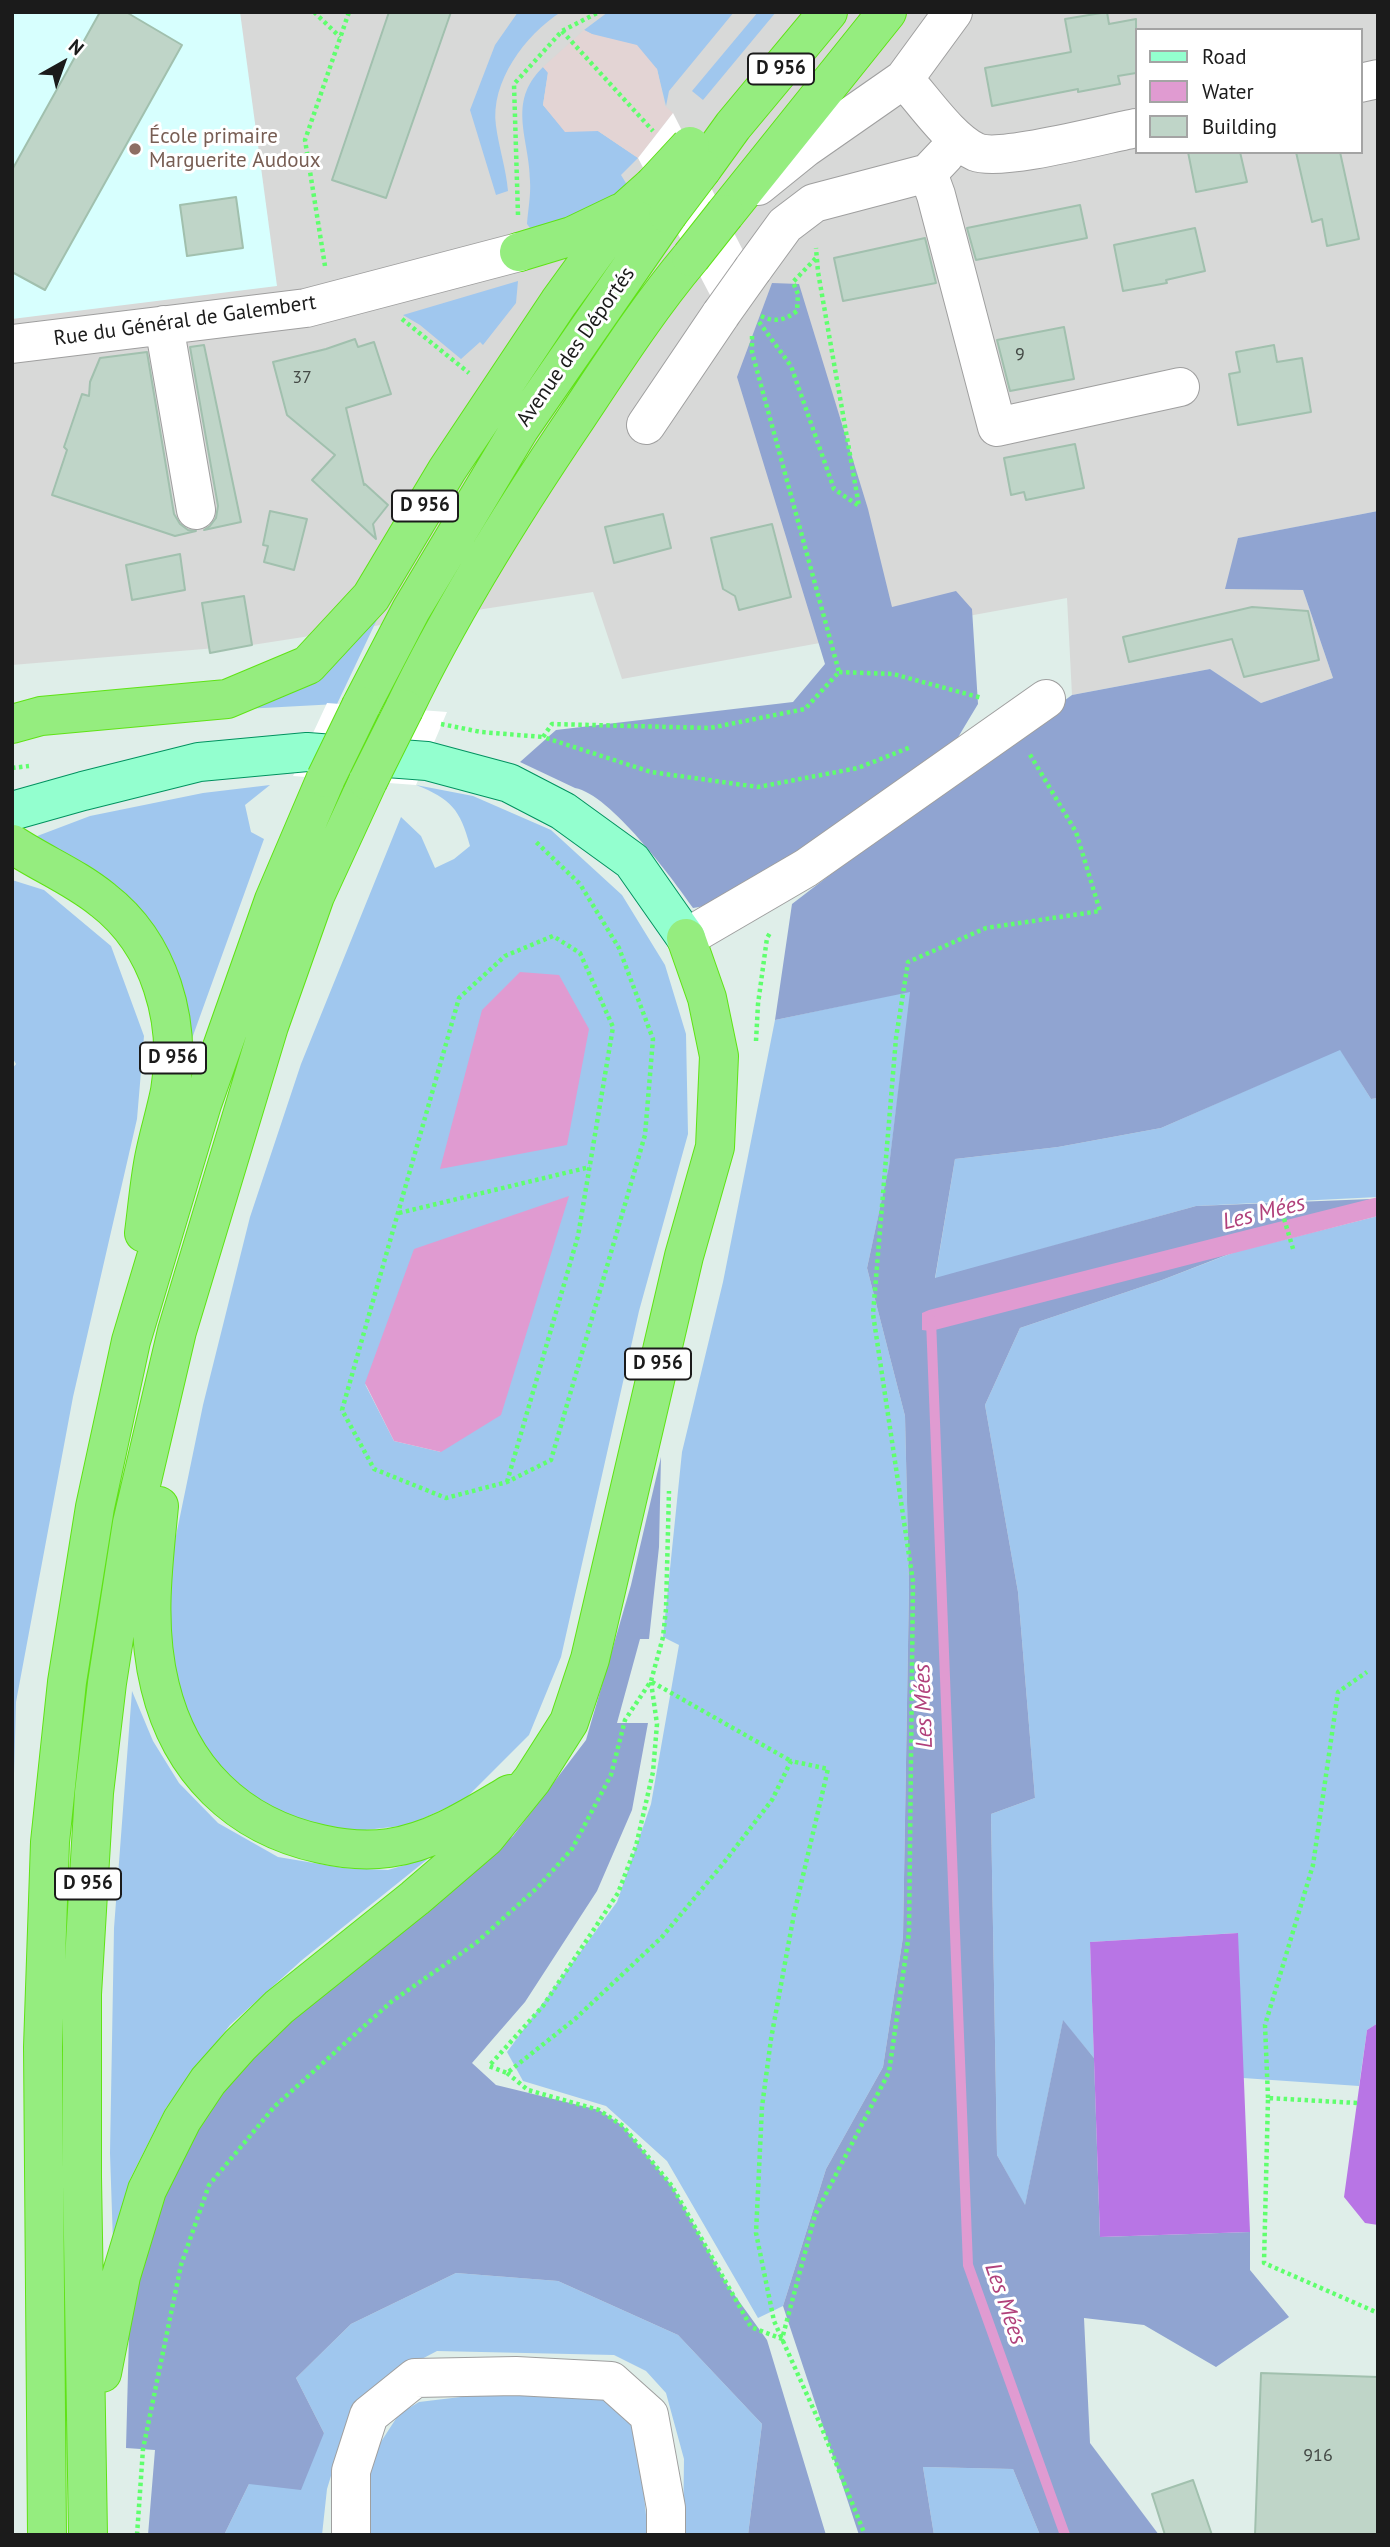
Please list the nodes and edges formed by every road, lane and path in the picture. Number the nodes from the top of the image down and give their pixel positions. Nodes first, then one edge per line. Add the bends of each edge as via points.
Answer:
1 (314, 12) edge
2 (349, 12) edge
3 (599, 12) edge
4 (828, 12) edge
5 (887, 12) edge
6 (953, 12) edge
7 (562, 31) junction
8 (340, 37) junction
9 (904, 79) junction
10 (1134, 128) edge
11 (959, 141) junction
12 (684, 151) junction
13 (928, 173) junction
14 (660, 200) junction
15 (814, 203) junction
16 (625, 211) junction
17 (728, 211) junction
18 (518, 235) junction
19 (817, 258) junction
20 (327, 277) dead end
21 (559, 302) junction
22 (395, 313) dead end
23 (736, 319) junction
24 (164, 325) junction
25 (12, 344) edge
26 (477, 364) dead end
27 (470, 373) junction
28 (463, 381) dead end
29 (1180, 387) dead end
30 (646, 425) dead end
31 (196, 509) dead end
32 (1046, 699) dead end
33 (12, 724) edge
34 (914, 746) dead end
35 (12, 811) edge
36 (531, 837) dead end
37 (12, 844) edge
38 (1100, 911) dead end
39 (686, 938) junction
40 (590, 1167) junction
41 (1282, 1212) dead end
42 (398, 1213) junction
43 (1294, 1252) dead end
44 (177, 1331) junction
45 (131, 1341) junction
46 (507, 1482) junction
47 (1367, 1672) dead end
48 (651, 1681) junction
49 (791, 1761) junction
50 (533, 1780) junction
51 (507, 2073) junction
52 (1268, 2098) junction
53 (1357, 2103) dead end
54 (1378, 2314) edge
55 (782, 2339) junction
56 (88, 2444) junction
57 (47, 2535) edge
58 (88, 2535) edge
59 (137, 2535) edge
60 (351, 2535) edge
61 (666, 2535) edge
62 (864, 2535) edge

1 - 8 path
2 - 8 path
3 - 7 path
4 - 12 highway, D 956 via 733,126
5 - 17 highway, Avenue des Déportés / D 956
6 - 9 street, Avenue des Déportés
7 - 12 path
7 - 18 path via 514,84
8 - 20 path via 305,140
9 - 11 street
9 - 17 street, Avenue des Déportés via 805,148
10 - 11 street via 1005,155 978,153
11 - 13 street
12 - 14 highway, D 956, bridge
13 - 15 street
13 - 29 street via 997,427
14 - 16 highway, D 956
14 - 45 highway, Avenue des Déportés / D 956, bridge via 411,610 326,778 235,1006
15 - 19 path
15 - 23 street, bridge via 785,225 753,269
16 - 18 highway via 572,236
16 - 21 highway, D 956
17 - 44 highway, Avenue des Déportés / D 956, bridge via 615,360 527,490 422,671 315,896 269,1026
18 - 21 highway via 543,269
18 - 24 street, Rue du Général de Galembert via 306,308
19 - 19 path via 793,282 797,311 777,321 751,311 791,366 834,489 859,506
21 - 33 highway, D 956 via 447,470 371,597 308,665 227,699 41,716
22 - 27 path
23 - 30 street
23 - 34 path via 752,352 839,672 805,709 710,728 552,724 543,737 651,772 758,787 858,768
24 - 25 street, Rue du Général de Galembert
24 - 31 street
26 - 27 path
27 - 28 path
32 - 39 street via 806,867
35 - 39 main road, D 956 via 199,762 307,752 427,761 509,783 563,811 632,861
36 - 46 path via 580,884 619,948 653,1039 645,1135 551,1460
37 - 45 highway, D 956 via 104,900 145,947 162,983 174,1047 153,1163
38 - 55 path via 986,928 908,962 896,1038 873,1314 913,1582 909,1933 889,2072 815,2216
39 - 50 highway, D 956 via 707,998 719,1056 715,1147 684,1256 590,1659 569,1722
40 - 42 path
40 - 42 path via 614,1027 580,953 553,936 505,956 459,998
40 - 46 path via 578,1236
41 - 43 path
42 - 46 path via 342,1410 374,1469 446,1497
44 - 50 highway, D 956 via 151,1637 160,1687 193,1763 223,1797 258,1822 295,1838 344,1849 389,1848 431,1836
44 - 56 highway, D 956 via 132,1523 94,1793 82,1994
45 - 57 highway, D 956 via 95,1507 67,1682 50,1842 43,2046
47 - 52 path via 1338,1692 1314,1865 1265,2025
48 - 49 path
48 - 51 path via 657,1724 653,1772 636,1846 618,1893 586,1942 543,2006 489,2066
48 - 59 path via 625,1720 611,1774 572,1850 476,1943 391,2002 275,2106 209,2185 181,2265 146,2436
49 - 51 path via 772,1800 662,1937 575,2019
49 - 55 path via 828,1769 792,1926 762,2107 757,2233 774,2321
50 - 56 highway, D 956 via 486,1837 279,2007 208,2081 182,2120 147,2190 121,2276
51 - 55 path via 528,2090 599,2110 623,2126 672,2186 751,2327
52 - 53 path
52 - 54 path via 1264,2263
55 - 62 path
56 - 58 highway, D 956
60 - 61 street via 351,2471 369,2416 415,2378 516,2376 611,2381 649,2415 666,2508

